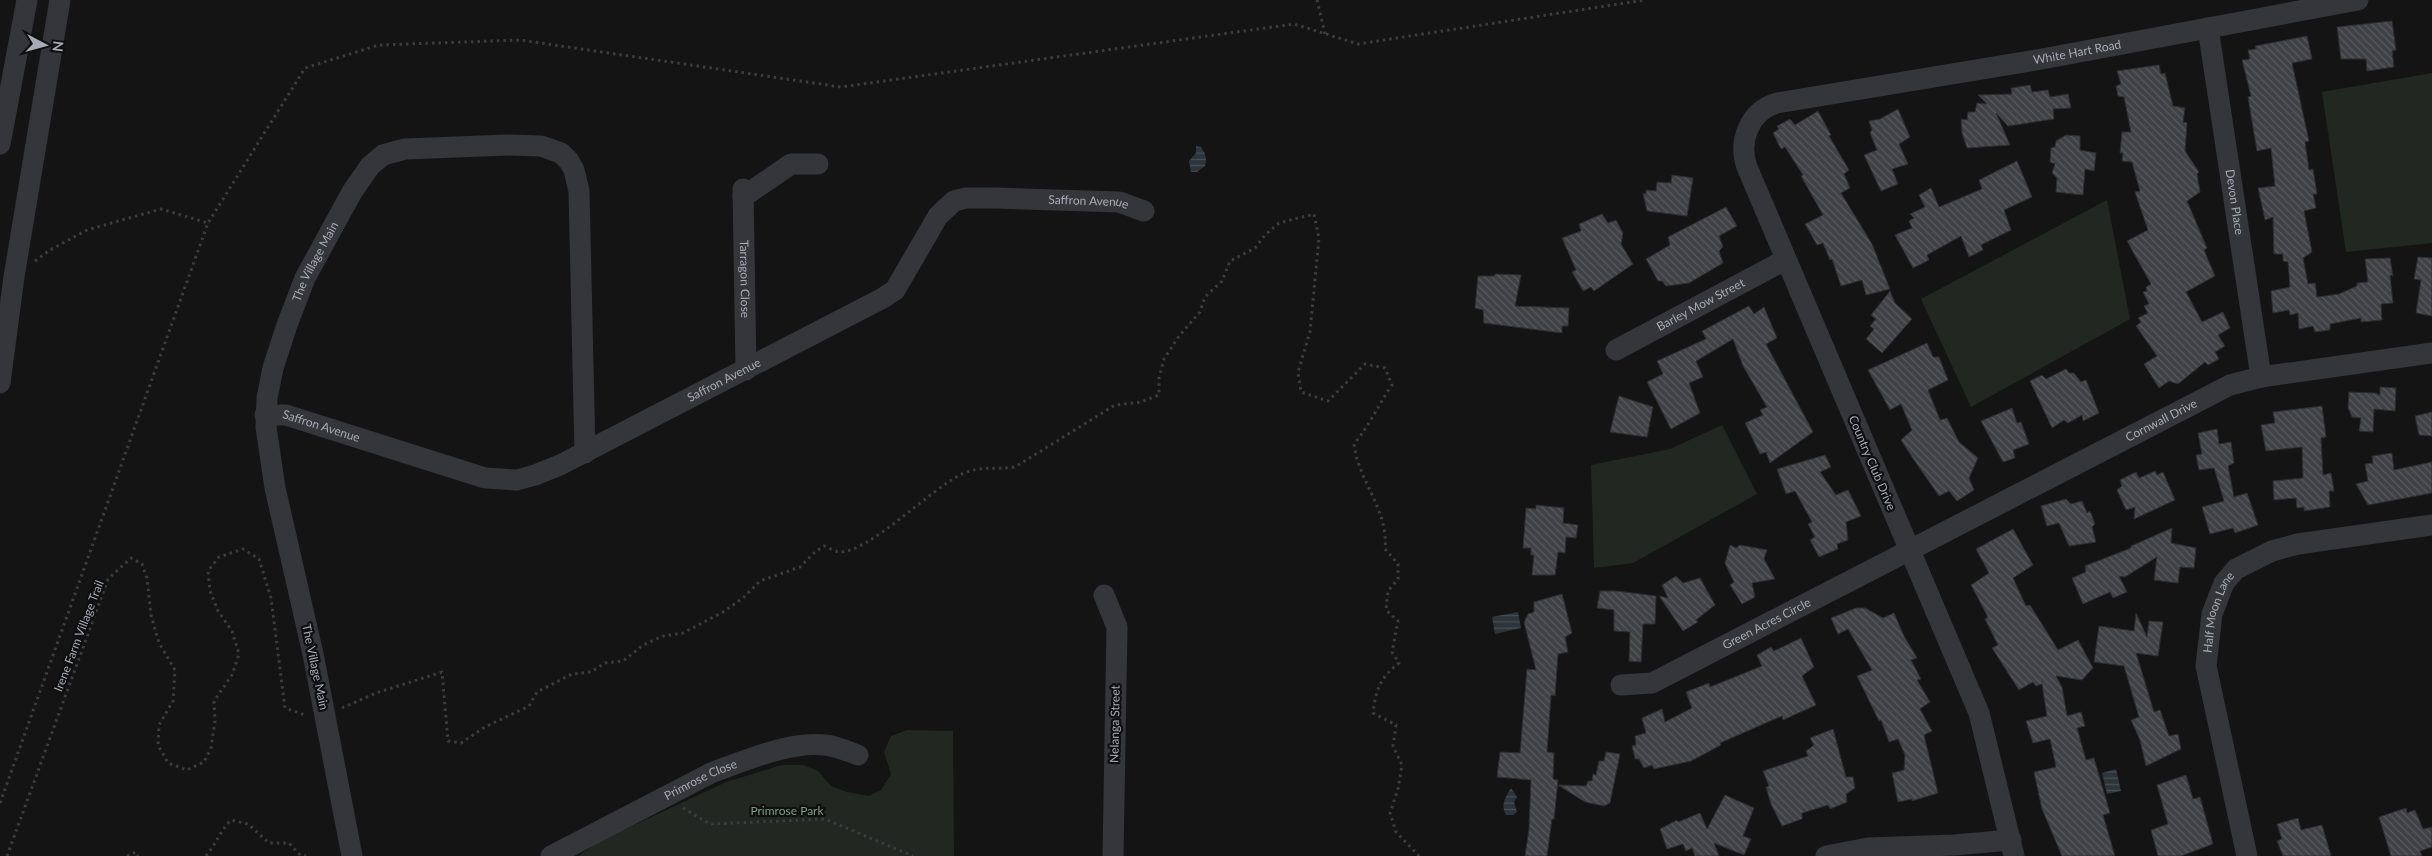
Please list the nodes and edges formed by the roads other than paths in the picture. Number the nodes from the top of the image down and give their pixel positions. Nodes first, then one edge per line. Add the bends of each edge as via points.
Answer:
1 (27, 0) edge
2 (60, 0) edge
3 (2358, 0) edge
4 (2208, 28) junction
5 (1795, 101) joint
6 (0, 144) edge
7 (818, 164) dead end
8 (1144, 212) dead end
9 (1785, 260) junction
10 (1616, 350) dead end
11 (2432, 353) edge
12 (746, 370) junction
13 (2261, 377) junction
14 (0, 382) edge
15 (265, 414) junction
16 (584, 453) junction
17 (2432, 525) edge
18 (1909, 550) junction
19 (1104, 595) dead end
20 (1621, 685) dead end
21 (858, 755) dead end
22 (2012, 848) edge
23 (352, 856) edge
24 (552, 856) edge
25 (1113, 856) edge
26 (1826, 856) edge
27 (2248, 856) edge

1 - 6 street
2 - 14 street
3 - 4 street, White Hart Road
4 - 5 street, White Hart Road
4 - 13 street, Devon Place
5 - 9 street, Country Club Drive via 1773,104 1761,112 1748,130 1743,146 1747,168
7 - 12 street, Tarragon Close via 791,164 743,193
8 - 12 street, Saffron Avenue via 1118,202 996,198 954,201 938,216 893,292
9 - 10 street, Barley Mow Street
9 - 18 street, Country Club Drive
11 - 13 street, Cornwall Drive
12 - 16 street, Saffron Avenue
13 - 18 street, Cornwall Drive via 2219,390
15 - 16 street, Saffron Avenue via 286,415 497,480 517,480 535,475
15 - 16 street, The Village Main via 273,368 305,278 352,192 375,161 383,155 405,150 541,146 561,153 570,161 579,191
15 - 23 street, The Village Main via 275,488
17 - 27 street, Half Moon Lane via 2298,544 2272,551 2236,570 2224,583 2212,614 2206,666
18 - 20 street, Green Acres Circle via 1652,683
18 - 22 street, Country Club Drive via 1979,713
19 - 25 street, Nelanga Street via 1117,627
21 - 24 street, Primrose Close via 826,745 808,744 735,764
22 - 26 street via 1954,845 1868,848

